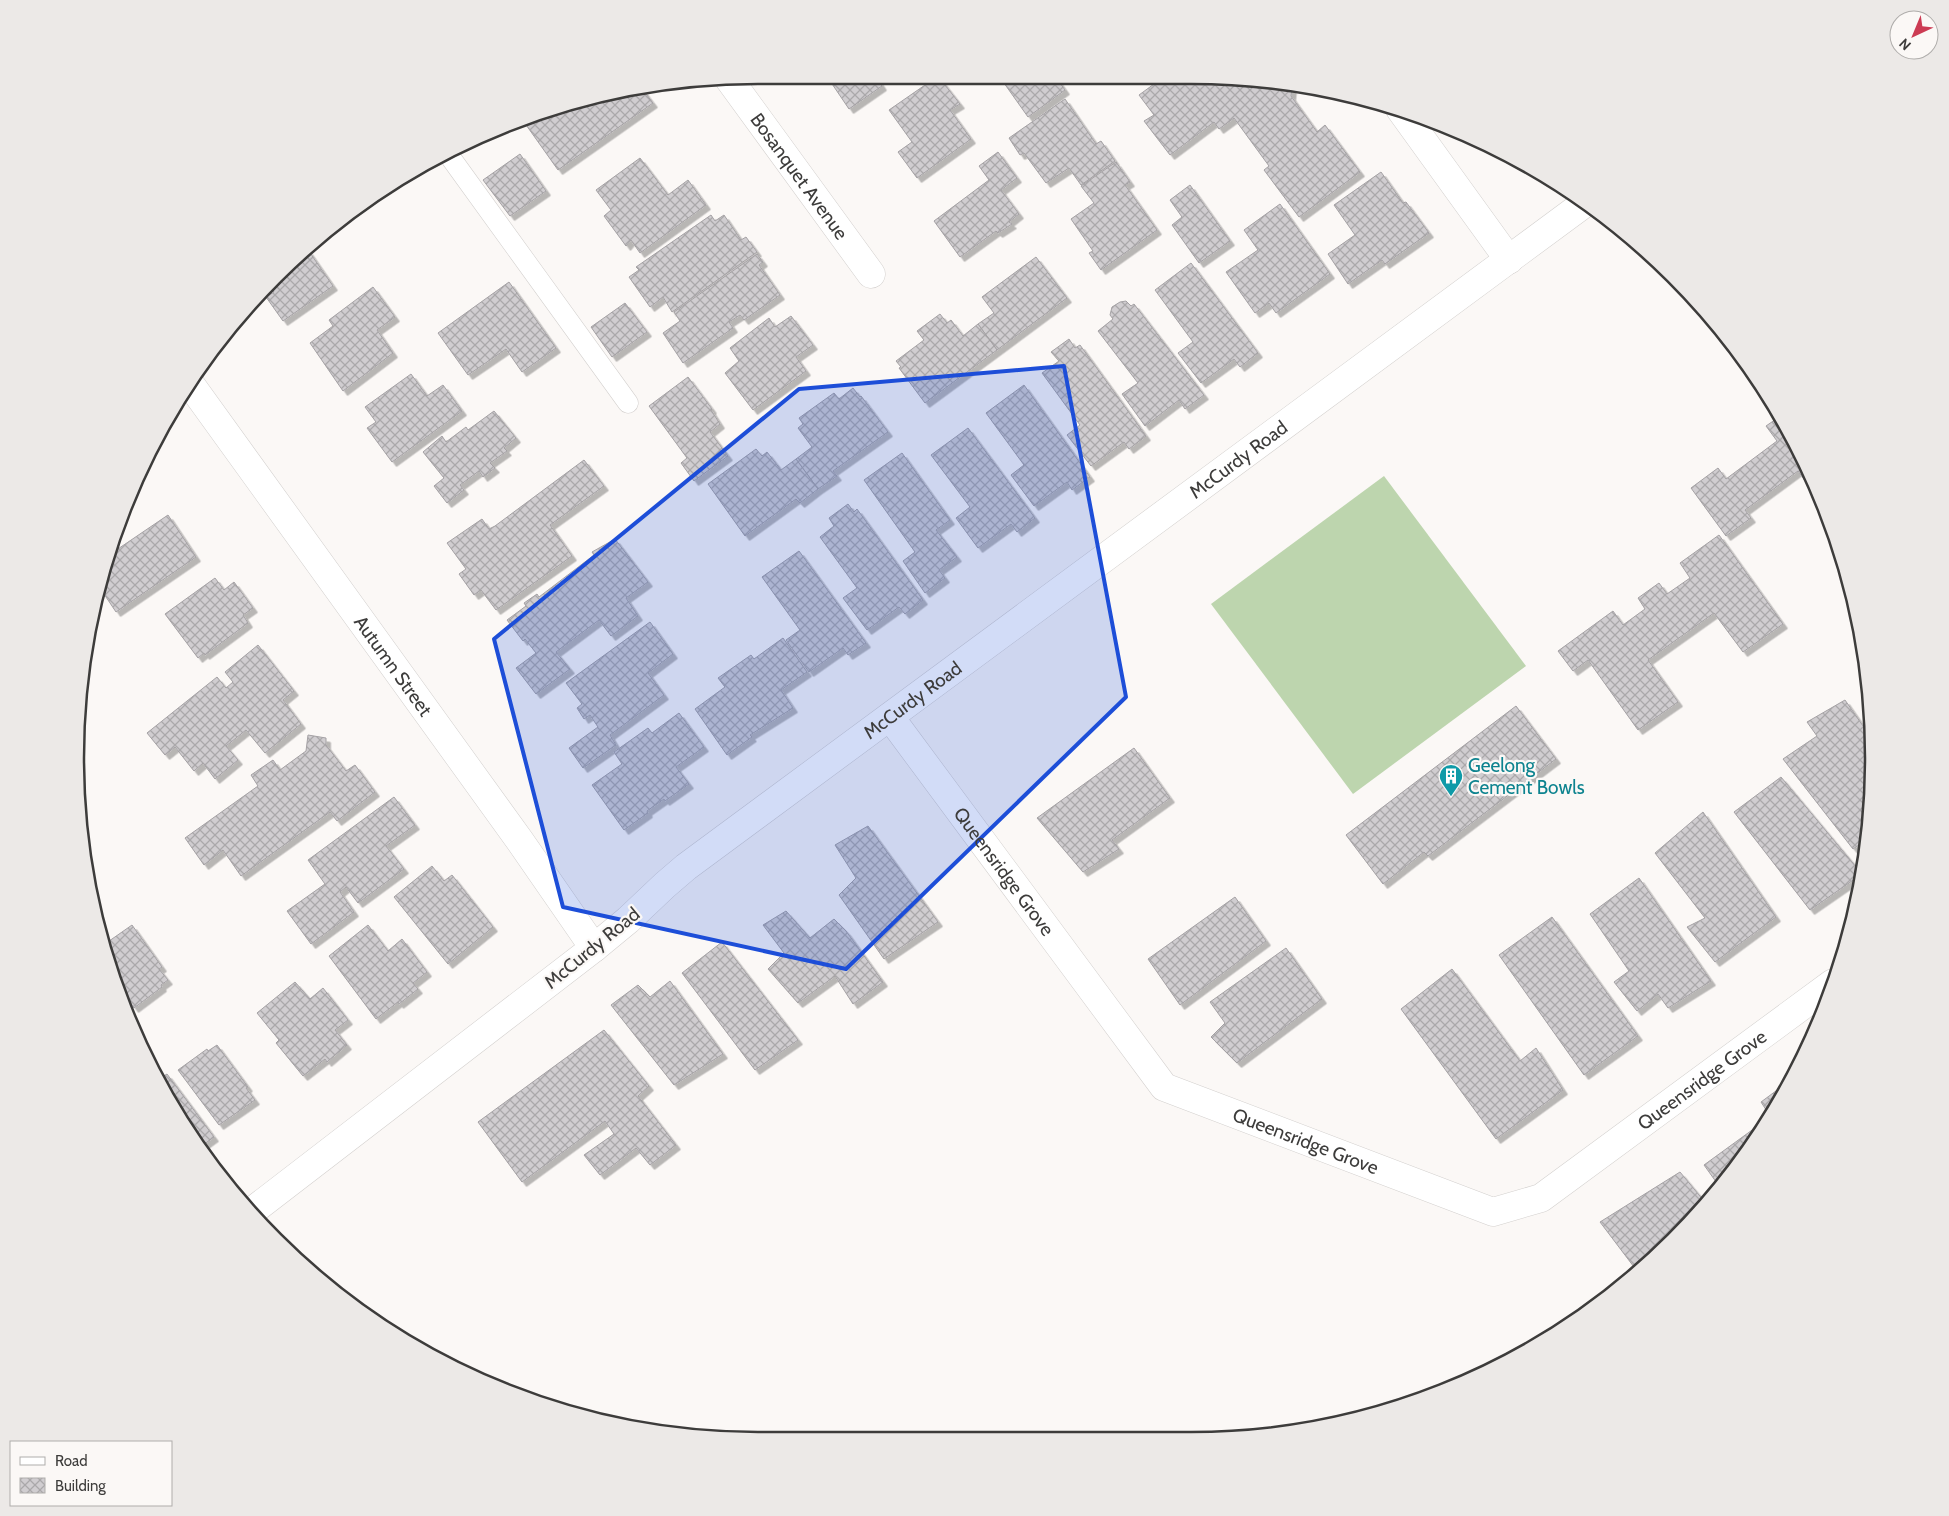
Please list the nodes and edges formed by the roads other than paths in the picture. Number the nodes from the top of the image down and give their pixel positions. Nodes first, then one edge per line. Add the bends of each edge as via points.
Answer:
1 (733, 85) edge
2 (1408, 120) edge
3 (451, 158) edge
4 (1580, 207) edge
5 (1509, 260) junction
6 (871, 274) dead end
7 (193, 389) edge
8 (628, 403) dead end
9 (890, 717) junction
10 (594, 948) junction
11 (1824, 990) edge
12 (256, 1208) edge

1 - 6 street, Bosanquet Avenue
2 - 5 street
3 - 8 lane
4 - 5 street, McCurdy Road
5 - 9 street, McCurdy Road
7 - 10 street, Autumn Street
9 - 10 street, McCurdy Road via 681,870 636,914
9 - 11 street, Queensridge Grove via 1164,1088 1493,1212 1541,1198
10 - 12 street, McCurdy Road

